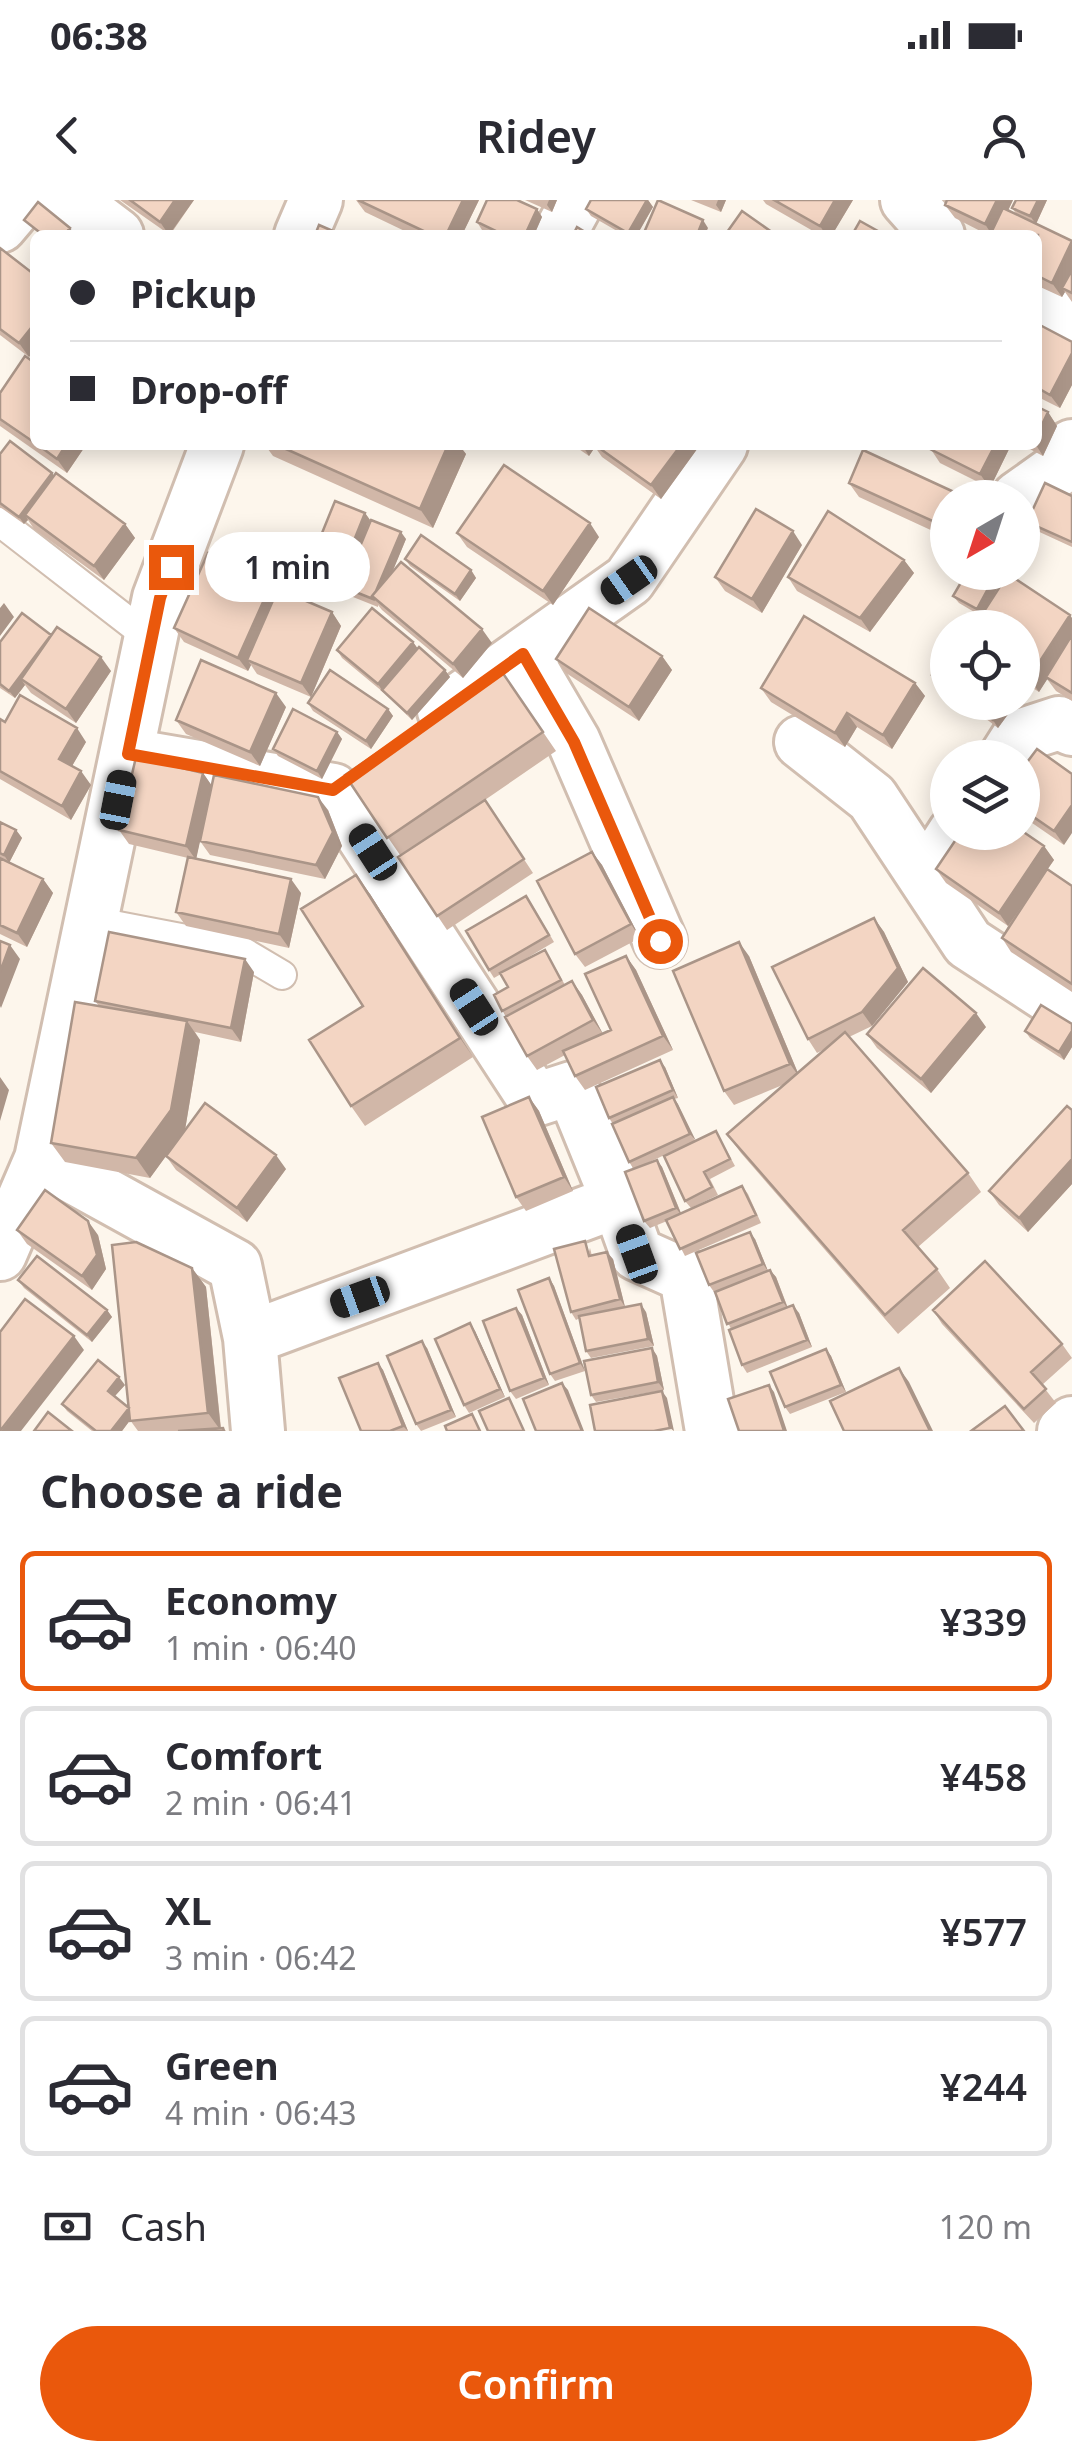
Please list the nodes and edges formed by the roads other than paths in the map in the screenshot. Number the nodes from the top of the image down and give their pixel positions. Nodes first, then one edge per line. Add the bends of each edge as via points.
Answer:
1 (22, 200) edge
2 (71, 200) edge
3 (316, 200) edge
4 (578, 200) edge
5 (907, 200) edge
6 (0, 226) edge
7 (110, 230) edge
8 (303, 230) edge
9 (562, 230) edge
10 (934, 230) edge
11 (1042, 304) edge
12 (1072, 320) edge
13 (215, 450) edge
14 (717, 450) edge
15 (1069, 460) edge
16 (1040, 482) edge
17 (0, 522) edge
18 (152, 639) junction
19 (523, 654) junction
20 (1072, 728) edge
21 (412, 734) edge
22 (1017, 740) edge
23 (800, 742) dead end
24 (128, 754) junction
25 (943, 850) edge
26 (926, 877) junction
27 (92, 921) junction
28 (660, 941) dead end
29 (282, 975) dead end
30 (1072, 1011) edge
31 (41, 1159) junction
32 (618, 1202) junction
33 (0, 1254) edge
34 (250, 1338) junction
35 (1072, 1422) edge
36 (258, 1431) edge
37 (712, 1431) edge
38 (1064, 1431) edge

1 - 6 street
2 - 7 street
3 - 8 street
4 - 9 street
5 - 10 street
11 - 12 street
13 - 18 street via 160,598
14 - 19 street via 629,580
15 - 16 street
17 - 18 lane
18 - 24 street
19 - 21 street
19 - 28 street via 574,742
20 - 22 street via 1060,724
23 - 26 street via 872,798
24 - 27 street
24 - 32 street via 349,779 534,1100 572,1088
25 - 26 street
26 - 30 street via 968,943
27 - 29 lane via 238,949
27 - 31 street
31 - 33 street
31 - 34 street via 236,1266
32 - 34 street
32 - 37 street via 637,1254 686,1276
34 - 36 street
35 - 38 street

